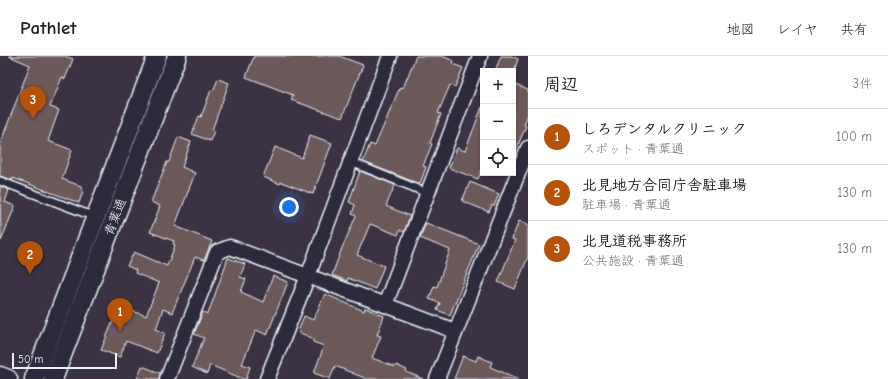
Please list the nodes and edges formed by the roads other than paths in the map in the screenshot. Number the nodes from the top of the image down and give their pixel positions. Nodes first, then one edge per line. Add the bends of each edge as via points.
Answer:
1 (158, 56) edge
2 (177, 56) edge
3 (390, 56) edge
4 (480, 56) edge
5 (528, 148) edge
6 (351, 162) junction
7 (0, 181) edge
8 (427, 193) junction
9 (104, 221) junction
10 (308, 276) junction
11 (385, 304) junction
12 (455, 331) junction
13 (0, 376) edge
14 (8, 379) edge
15 (34, 379) edge
16 (54, 379) edge
17 (167, 379) edge
18 (267, 379) edge
19 (437, 379) edge

1 - 9 street, 青葉通
2 - 9 street, 青葉通
3 - 6 street
4 - 8 street
5 - 12 street
6 - 8 lane
6 - 10 street
7 - 9 lane
8 - 11 street
9 - 15 street, 青葉通
9 - 16 street, 青葉通
10 - 11 street
10 - 17 street via 230,247 217,252
10 - 18 street
11 - 12 street
12 - 19 street
13 - 14 street

